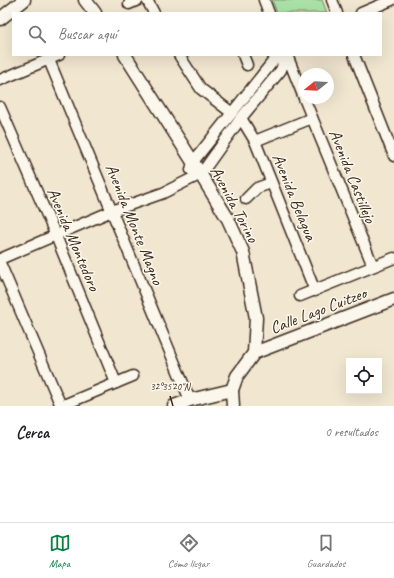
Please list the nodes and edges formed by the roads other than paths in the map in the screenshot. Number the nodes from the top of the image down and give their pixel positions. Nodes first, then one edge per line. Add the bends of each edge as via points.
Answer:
1 (24, 0) edge
2 (85, 0) edge
3 (147, 0) edge
4 (264, 0) edge
5 (332, 0) edge
6 (392, 0) edge
7 (94, 12) edge
8 (153, 12) edge
9 (269, 12) edge
10 (337, 12) edge
11 (363, 12) edge
12 (0, 19) edge
13 (57, 56) edge
14 (125, 56) edge
15 (180, 56) edge
16 (243, 56) edge
17 (286, 56) edge
18 (286, 56) edge
19 (354, 56) edge
20 (49, 60) junction
21 (247, 65) dead end
22 (0, 80) edge
23 (298, 84) edge
24 (306, 104) edge
25 (0, 108) edge
26 (237, 115) junction
27 (312, 118) junction
28 (255, 141) junction
29 (394, 156) edge
30 (194, 162) junction
31 (201, 174) junction
32 (188, 179) junction
33 (271, 183) junction
34 (246, 200) dead end
35 (112, 211) junction
36 (56, 236) junction
37 (394, 258) edge
38 (0, 259) edge
39 (0, 263) edge
40 (373, 266) junction
41 (315, 291) junction
42 (300, 296) dead end
43 (394, 299) edge
44 (254, 353) junction
45 (133, 376) dead end
46 (116, 383) junction
47 (232, 390) junction
48 (190, 400) junction
49 (61, 406) edge
50 (174, 406) edge
51 (233, 406) edge

1 - 12 street
2 - 7 street
3 - 8 street
4 - 9 street
5 - 10 street
6 - 11 street
13 - 20 street
14 - 30 street, Avenida Torino
15 - 26 street via 201,89
16 - 21 street
17 - 26 street via 281,70
18 - 23 street, Avenida Castillejo
19 - 29 street
20 - 22 street
20 - 35 street, Avenida Monte Magno
24 - 27 street, Avenida Castillejo
25 - 36 street, Avenida Montedoro
26 - 28 street, Avenida Belagua
26 - 30 street
26 - 31 street
27 - 28 street
27 - 40 street, Avenida Castillejo
28 - 33 street, Avenida Belagua
30 - 31 street, Avenida Torino
30 - 32 street
31 - 32 street
31 - 44 street, Avenida Torino via 228,219 243,252 256,318
32 - 35 street via 163,193
33 - 34 street via 257,188
33 - 41 street, Avenida Belagua
35 - 36 street
35 - 48 street, Avenida Monte Magno
36 - 38 street
36 - 46 street, Avenida Montedoro
37 - 40 street
39 - 49 street
40 - 41 street
41 - 42 street
43 - 44 street, Calle Lago Cuitzeo
44 - 47 street via 237,376
45 - 46 street
46 - 49 street
47 - 48 street
47 - 51 street
48 - 50 street

